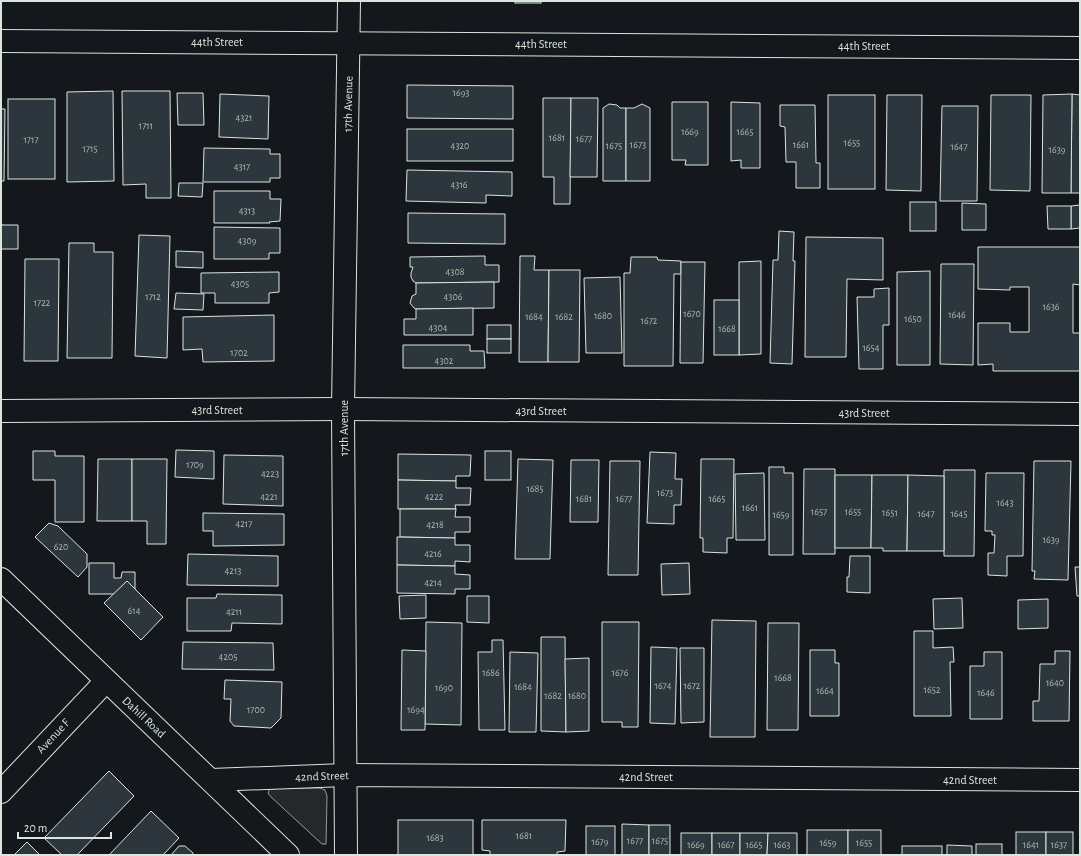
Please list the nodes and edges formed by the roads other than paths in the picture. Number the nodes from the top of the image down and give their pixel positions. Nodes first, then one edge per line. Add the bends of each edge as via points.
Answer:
1 (349, 1) edge
2 (1, 41) edge
3 (349, 42) junction
4 (1080, 48) edge
5 (344, 409) junction
6 (1, 411) edge
7 (1080, 414) edge
8 (1, 579) edge
9 (106, 681) junction
10 (345, 775) junction
11 (211, 780) junction
12 (1080, 780) edge
13 (1, 792) edge
14 (288, 855) edge
15 (346, 855) edge

1 - 3 street, 17th Avenue
2 - 3 street, 44th Street
3 - 4 street, 44th Street
3 - 5 street, 17th Avenue
5 - 6 street, 43rd Street
5 - 7 street, 43rd Street
5 - 10 street, 17th Avenue
8 - 9 street, Dahill Road
9 - 11 street, Dahill Road
9 - 13 street, Avenue F
10 - 11 street, 42nd Street
10 - 12 street, 42nd Street
10 - 15 street, 17th Avenue
11 - 14 street, Dahill Road

